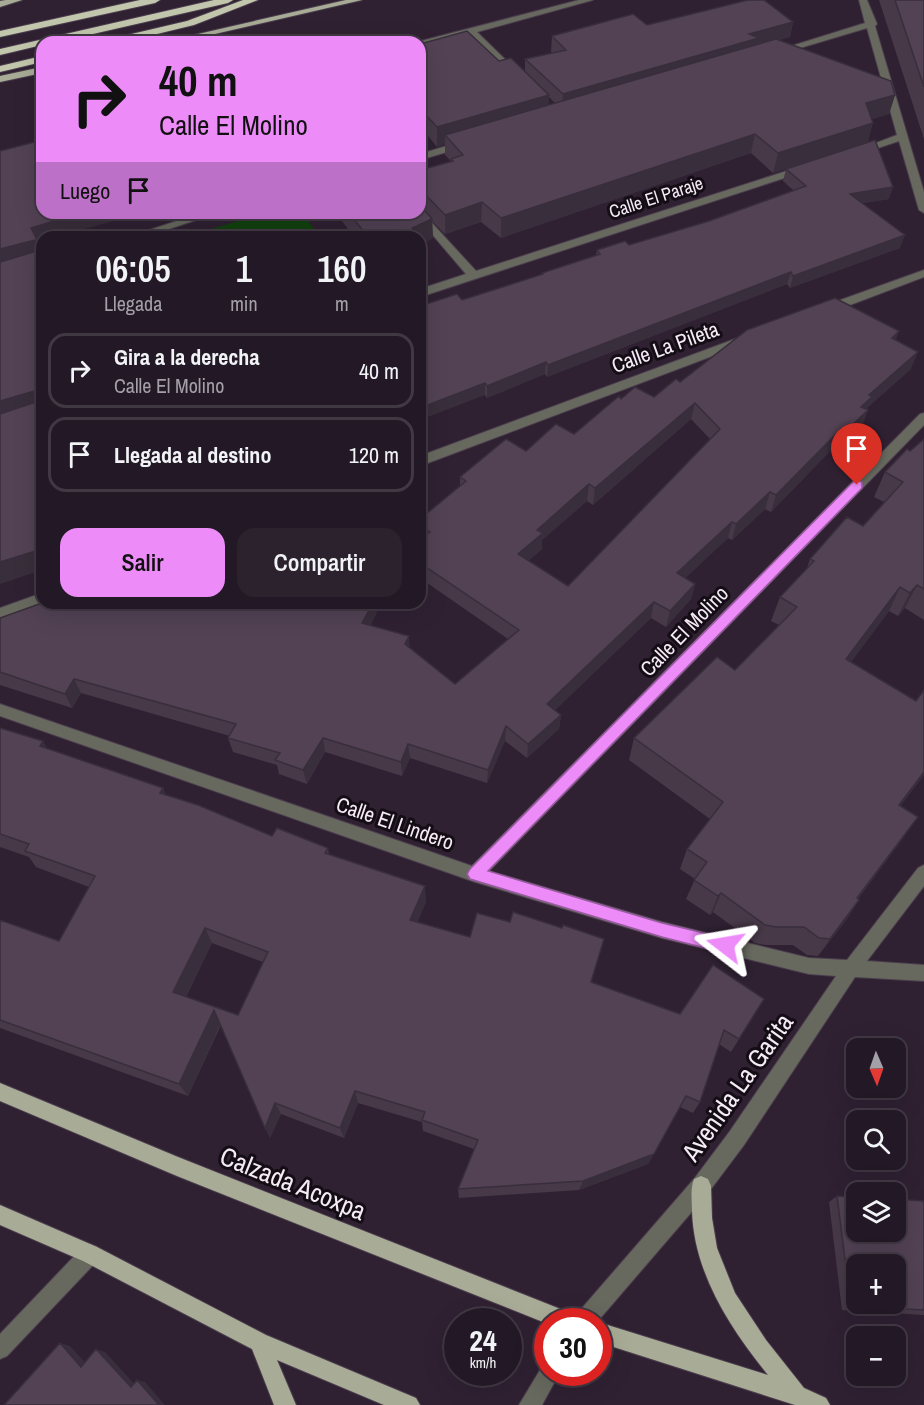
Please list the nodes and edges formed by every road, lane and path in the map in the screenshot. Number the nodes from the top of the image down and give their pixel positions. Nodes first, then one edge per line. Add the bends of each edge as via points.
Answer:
1 (18, 0) edge
2 (155, 0) edge
3 (228, 0) edge
4 (253, 0) edge
5 (358, 0) edge
6 (589, 0) edge
7 (864, 0) edge
8 (0, 4) edge
9 (872, 24) junction
10 (471, 31) junction
11 (0, 34) edge
12 (69, 36) edge
13 (135, 36) edge
14 (195, 36) edge
15 (426, 42) edge
16 (36, 44) edge
17 (0, 52) edge
18 (771, 54) edge
19 (36, 60) edge
20 (0, 69) edge
21 (36, 71) edge
22 (0, 79) edge
23 (526, 84) edge
24 (902, 137) junction
25 (473, 141) edge
26 (426, 155) edge
27 (846, 155) edge
28 (812, 166) edge
29 (924, 210) edge
30 (192, 219) edge
31 (424, 219) edge
32 (153, 231) edge
33 (924, 273) edge
34 (473, 275) junction
35 (426, 291) edge
36 (812, 315) edge
37 (756, 336) edge
38 (924, 417) edge
39 (426, 458) edge
40 (36, 600) edge
41 (0, 614) edge
42 (0, 710) edge
43 (924, 873) edge
44 (475, 874) junction
45 (852, 968) junction
46 (924, 973) edge
47 (0, 1092) edge
48 (701, 1186) junction
49 (0, 1215) edge
50 (90, 1254) junction
51 (534, 1308) edge
52 (595, 1308) edge
53 (612, 1336) edge
54 (259, 1342) junction
55 (0, 1349) edge
56 (542, 1386) edge
57 (797, 1395) junction
58 (285, 1405) edge
59 (409, 1405) edge
60 (530, 1405) edge
61 (819, 1405) edge

1 - 8 main road
2 - 11 highway
3 - 12 highway
4 - 13 highway via 190,23
5 - 14 main road
6 - 10 street
7 - 9 street
9 - 18 street
9 - 24 street
10 - 15 street
10 - 23 street
16 - 17 highway
19 - 20 highway
21 - 22 main road
24 - 27 street
24 - 29 street
25 - 26 street
28 - 34 street, Calle El Paraje
30 - 32 street
31 - 34 street
33 - 36 street
34 - 35 street, Calle El Paraje
37 - 39 street, Calle La Pileta
38 - 44 street, Calle El Molino
40 - 41 street
42 - 44 street, Calle El Lindero
43 - 45 street, Avenida La Garita
44 - 45 street, Calle El Lindero via 673,933 809,966
45 - 46 street, Calle El Lindero
45 - 48 street, Avenida La Garita
47 - 51 main road, Calzada Acoxpa
48 - 52 street, Avenida La Garita
48 - 57 main road via 700,1216 714,1276 763,1354
49 - 50 main road
50 - 54 main road
50 - 55 street
53 - 57 main road
54 - 58 main road
54 - 59 main road
56 - 60 street
57 - 61 main road

